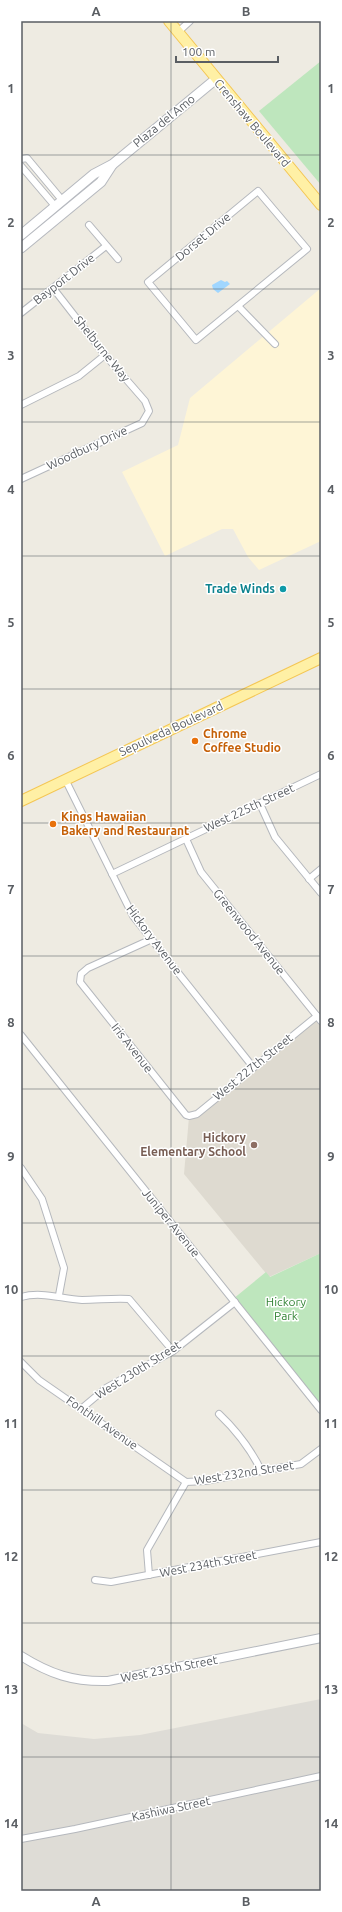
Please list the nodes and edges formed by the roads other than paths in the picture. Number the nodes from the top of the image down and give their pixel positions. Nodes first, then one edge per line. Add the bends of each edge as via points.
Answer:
1 (169, 21) edge
2 (190, 21) edge
3 (178, 32) junction
4 (216, 79) junction
5 (21, 159) edge
6 (113, 164) junction
7 (21, 166) edge
8 (62, 200) junction
9 (321, 205) edge
10 (55, 206) junction
11 (70, 208) junction
12 (89, 225) dead end
13 (21, 234) edge
14 (106, 246) junction
15 (21, 248) edge
16 (118, 259) dead end
17 (53, 288) junction
18 (238, 306) junction
19 (21, 312) edge
20 (275, 344) dead end
21 (105, 355) junction
22 (21, 405) edge
23 (149, 412) joint
24 (21, 479) edge
25 (321, 658) edge
26 (321, 774) edge
27 (65, 779) junction
28 (21, 801) edge
29 (260, 804) junction
30 (186, 838) junction
31 (321, 869) edge
32 (112, 874) junction
33 (310, 879) junction
34 (321, 893) edge
35 (152, 939) junction
36 (319, 1018) edge
37 (21, 1036) edge
38 (254, 1067) junction
39 (189, 1116) joint
40 (21, 1168) edge
41 (59, 1295) junction
42 (21, 1296) edge
43 (235, 1302) junction
44 (172, 1351) junction
45 (21, 1362) edge
46 (80, 1409) junction
47 (321, 1410) edge
48 (219, 1414) dead end
49 (321, 1449) edge
50 (261, 1470) junction
51 (186, 1482) junction
52 (321, 1542) edge
53 (149, 1575) junction
54 (94, 1580) dead end
55 (321, 1638) edge
56 (21, 1656) edge
57 (321, 1776) edge
58 (21, 1839) edge

1 - 3 main road, Crenshaw Boulevard
2 - 3 street
3 - 4 main road, Crenshaw Boulevard
4 - 6 main road, Plaza del Amo
4 - 9 main road, Crenshaw Boulevard
5 - 8 street via 27,158
6 - 8 main road, Plaza del Amo via 94,174
6 - 11 main road, Plaza del Amo via 101,182
7 - 10 street
8 - 10 main road, Plaza del Amo
8 - 11 main road
10 - 13 main road, Plaza del Amo
11 - 15 main road, Plaza del Amo
12 - 14 street
14 - 16 street
14 - 17 street, Bayport Drive
17 - 19 street, Bayport Drive
17 - 21 street, Shelburne Way
18 - 18 street, Dorset Drive via 306,249 258,191 148,282 196,340
18 - 20 street
21 - 22 street via 79,376
21 - 23 street, Shelburne Way via 145,401
23 - 24 street, Woodbury Drive via 142,422
25 - 27 main road, Sepulveda Boulevard
26 - 29 street, West 225th Street
27 - 28 main road, Sepulveda Boulevard
27 - 32 street, Hickory Avenue
29 - 30 street, West 225th Street
29 - 33 street via 275,837
30 - 32 street, West 225th Street
30 - 36 street, Greenwood Avenue via 201,872
31 - 33 street
32 - 35 street, Hickory Avenue via 128,908
33 - 34 street
35 - 38 street, Hickory Avenue
35 - 39 street, Iris Avenue via 88,968 80,978 82,986 182,1112
36 - 38 street, West 227th Street
37 - 43 street, Juniper Avenue
38 - 39 street, West 227th Street via 197,1114
40 - 41 street via 42,1199 64,1268
41 - 42 street via 33,1293
41 - 44 street via 82,1300 111,1297 129,1299
43 - 44 street, West 230th Street
43 - 47 street, Juniper Avenue
44 - 46 street, West 230th Street via 106,1388
45 - 46 street, Fonthill Avenue via 39,1380
46 - 51 street, Fonthill Avenue
48 - 50 street via 236,1430 251,1450
49 - 50 street, West 232nd Street via 301,1464
50 - 51 street, West 232nd Street via 205,1481
51 - 53 street via 147,1550
52 - 53 street, West 234th Street
53 - 54 street, West 234th Street via 111,1582
55 - 56 street, West 235th Street via 108,1681 60,1676
57 - 58 street, Kashiwa Street

